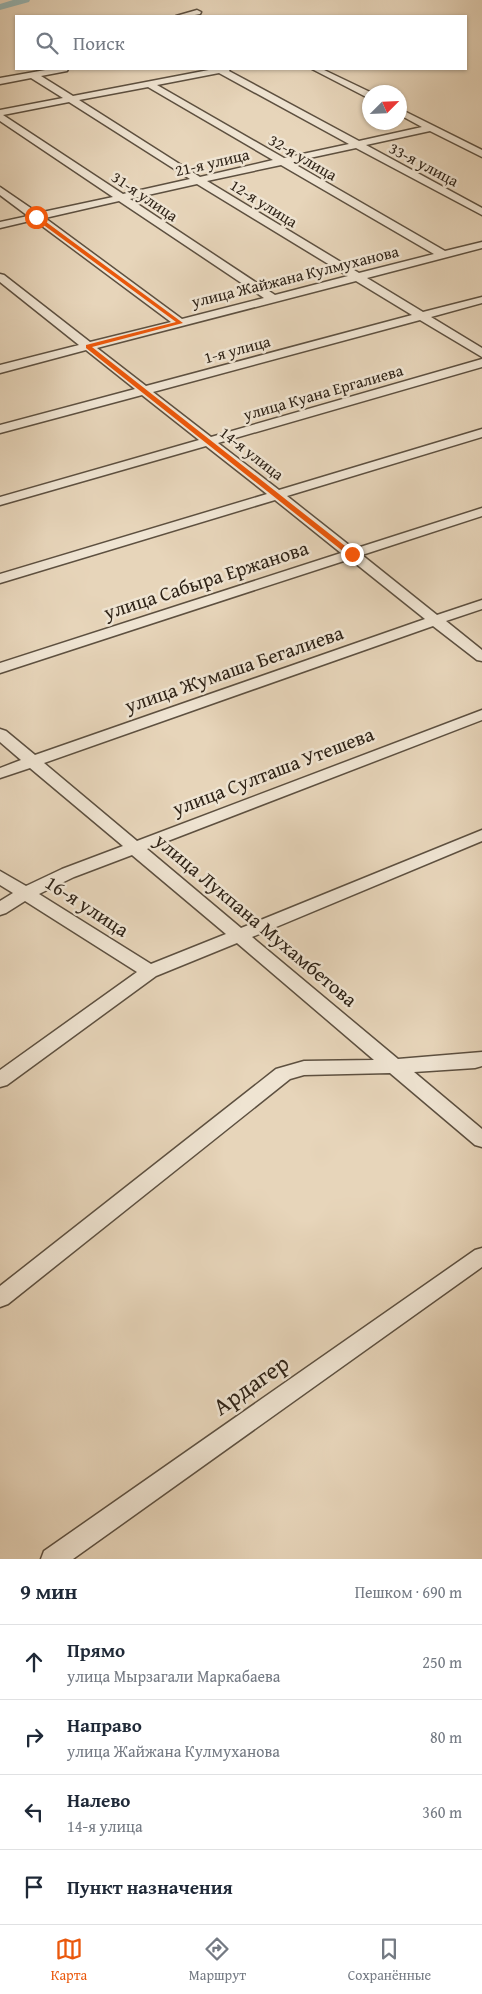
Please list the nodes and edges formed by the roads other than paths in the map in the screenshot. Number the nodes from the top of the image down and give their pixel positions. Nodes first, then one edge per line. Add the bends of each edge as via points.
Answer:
1 (197, 12) dead end
2 (184, 15) edge
3 (59, 70) edge
4 (218, 70) edge
5 (225, 70) edge
6 (318, 70) edge
7 (33, 75) junction
8 (0, 81) edge
9 (149, 84) junction
10 (362, 92) edge
11 (70, 100) junction
12 (0, 115) edge
13 (407, 116) edge
14 (431, 128) junction
15 (357, 145) junction
16 (482, 154) edge
17 (281, 162) junction
18 (198, 180) junction
19 (0, 190) edge
20 (121, 198) junction
21 (482, 212) edge
22 (36, 217) junction
23 (0, 225) edge
24 (482, 245) edge
25 (443, 255) junction
26 (0, 278) edge
27 (356, 278) junction
28 (273, 299) junction
29 (482, 300) edge
30 (420, 316) junction
31 (180, 323) junction
32 (88, 347) junction
33 (482, 353) edge
34 (482, 363) edge
35 (0, 369) edge
36 (143, 390) junction
37 (0, 429) edge
38 (482, 433) edge
39 (208, 442) junction
40 (275, 494) junction
41 (0, 501) edge
42 (482, 512) edge
43 (352, 554) junction
44 (0, 578) edge
45 (482, 604) edge
46 (435, 620) junction
47 (482, 657) edge
48 (0, 668) edge
49 (482, 715) edge
50 (0, 734) edge
51 (32, 762) junction
52 (0, 773) edge
53 (482, 835) edge
54 (134, 847) junction
55 (0, 877) edge
56 (25, 893) junction
57 (0, 909) edge
58 (238, 935) junction
59 (150, 972) junction
60 (482, 1059) edge
61 (394, 1066) junction
62 (0, 1080) edge
63 (482, 1140) edge
64 (482, 1256) edge
65 (1, 1295) edge
66 (53, 1559) edge

1 - 2 street
3 - 7 street
4 - 9 street
5 - 15 street, 33-я улица
6 - 10 street
7 - 8 street
7 - 11 street, 12-я улица
9 - 11 street
9 - 17 street, 32-я улица
11 - 12 street
11 - 18 street, 12-я улица
12 - 20 street, 31-я улица
13 - 14 street
14 - 15 street, 21-я улица
14 - 16 street
15 - 17 street, 21-я улица
15 - 21 street, 33-я улица
17 - 18 street, 21-я улица
17 - 25 street, 32-я улица
18 - 20 street, 21-я улица
18 - 27 street, 12-я улица
19 - 22 street
20 - 22 street, 21-я улица
20 - 28 street, 31-я улица
22 - 23 street, 21-я улица
22 - 31 street
24 - 25 street, улица Жайжана Кулмуханова
25 - 27 street, улица Жайжана Кулмуханова
26 - 32 street, 14-я улица
27 - 28 street, улица Жайжана Кулмуханова
27 - 30 street, 12-я улица
28 - 31 street, улица Жайжана Кулмуханова
29 - 30 street, 1-я улица
30 - 33 street, 12-я улица
30 - 36 street, 1-я улица
31 - 32 street, улица Жайжана Кулмуханова
32 - 35 street, улица Жайжана Кулмуханова
32 - 36 street, 14-я улица
34 - 39 street, улица Куана Ергалиева
36 - 37 street, 1-я улица
36 - 39 street, 14-я улица
38 - 40 street
39 - 40 street, 14-я улица
39 - 41 street, улица Куана Ергалиева
40 - 43 street, 14-я улица
40 - 44 street
42 - 43 street, улица Сабыра Ержанова
43 - 46 street, 14-я улица
43 - 48 street, улица Сабыра Ержанова
45 - 46 street, улица Жумаша Бегалиева
46 - 47 street, 14-я улица
46 - 51 street, улица Жумаша Бегалиева
49 - 54 street, улица Султаша Утешева
50 - 51 street, улица Лукпана Мухамбетова
51 - 52 street, улица Жумаша Бегалиева
51 - 54 street, улица Лукпана Мухамбетова
53 - 58 street
54 - 56 street, улица Султаша Утешева
54 - 58 street, улица Лукпана Мухамбетова
55 - 56 street, 16-я улица
56 - 57 street, улица Султаша Утешева
56 - 59 street, 16-я улица
58 - 59 street
58 - 61 street, улица Лукпана Мухамбетова
59 - 62 street
60 - 61 street
61 - 63 street, улица Лукпана Мухамбетова
61 - 65 street via 304,1068 283,1074
64 - 66 street, Ардагер

